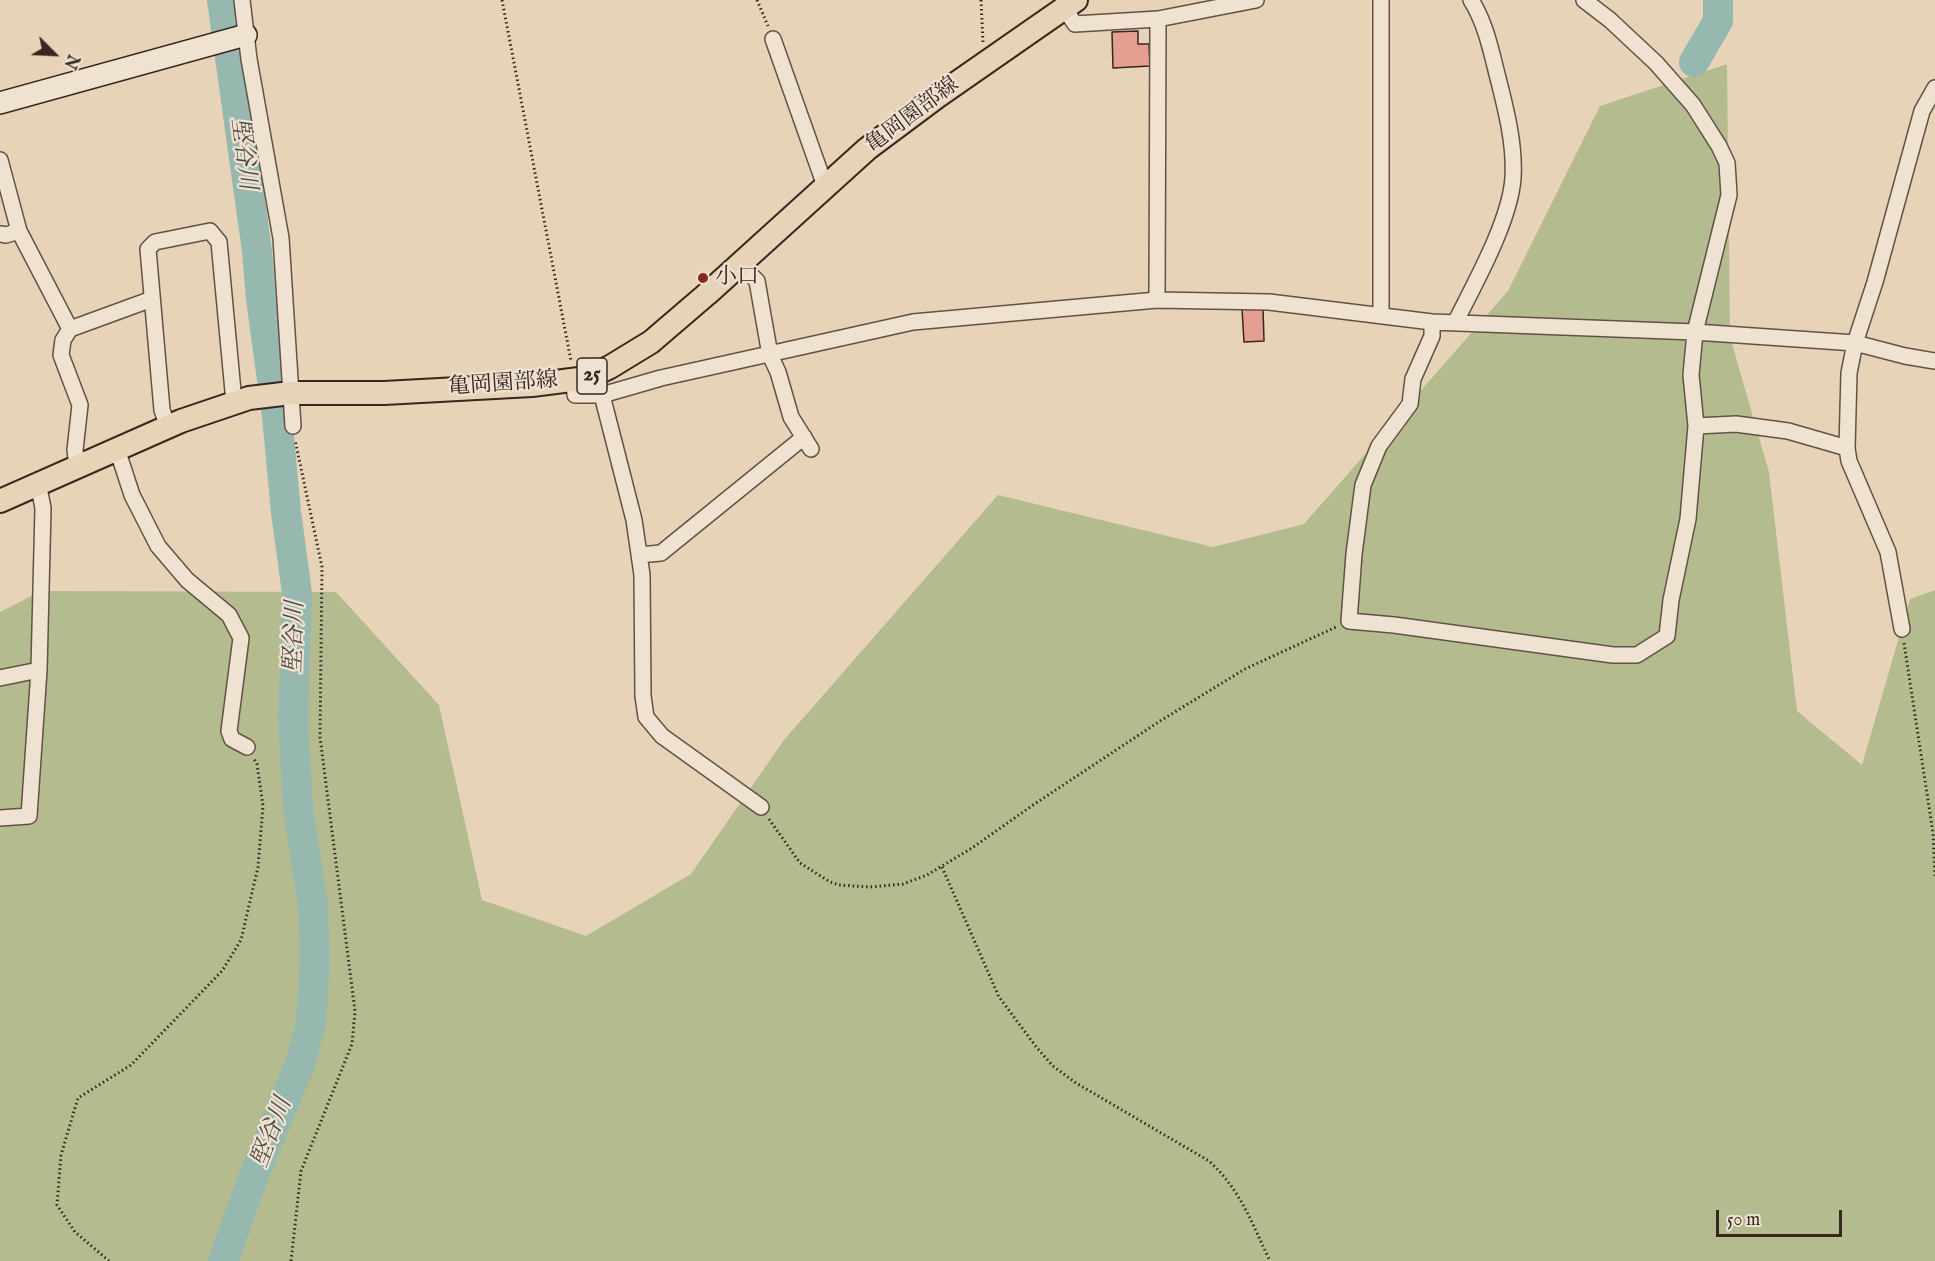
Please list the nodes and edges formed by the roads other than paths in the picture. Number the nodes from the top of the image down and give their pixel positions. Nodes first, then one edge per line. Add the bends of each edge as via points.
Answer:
1 (242, 0) edge
2 (1256, 0) edge
3 (1381, 0) edge
4 (1472, 0) edge
5 (1584, 0) edge
6 (1070, 4) edge
7 (1158, 19) junction
8 (246, 35) junction
9 (773, 39) road end
10 (1935, 88) edge
11 (0, 103) edge
12 (0, 160) edge
13 (825, 186) junction
14 (19, 231) junction
15 (0, 234) edge
16 (740, 264) junction
17 (152, 299) junction
18 (1157, 300) junction
19 (1382, 316) junction
20 (1432, 322) junction
21 (1455, 323) junction
22 (70, 329) junction
23 (1695, 332) junction
24 (1855, 343) junction
25 (770, 355) junction
26 (1935, 361) edge
27 (574, 380) junction
28 (291, 393) junction
29 (602, 394) junction
30 (234, 402) junction
31 (168, 426) junction
32 (293, 426) road end
33 (1696, 426) junction
34 (1847, 448) junction
35 (117, 449) junction
36 (78, 466) junction
37 (38, 483) junction
38 (0, 501) edge
39 (639, 555) junction
40 (1902, 629) road end
41 (39, 670) junction
42 (0, 678) edge
43 (247, 747) road end
44 (761, 807) road end
45 (0, 818) edge

1 - 8 street
2 - 7 street
3 - 19 street
4 - 21 street via 1482,17 1502,96 1513,149 1513,180 1501,226
5 - 23 street via 1656,63 1693,105 1727,163 1729,195
6 - 7 street via 1075,24
6 - 13 main road, 亀岡園部線 / 25 via 938,96
7 - 18 street
8 - 11 street
8 - 28 street via 281,238
9 - 13 street
10 - 24 street via 1922,111
12 - 14 street
13 - 16 main road, 亀岡園部線 / 25
14 - 15 street
14 - 22 street
16 - 25 street via 757,281
16 - 27 main road, 亀岡園部線 / 25 via 651,342 610,367
17 - 22 street
17 - 30 street via 148,249 155,242 210,231 219,242
17 - 31 street via 162,410
18 - 19 street via 1269,302
18 - 25 street via 913,322
19 - 20 street
20 - 21 street
20 - 33 street via 1432,336 1413,379 1410,404 1379,446 1363,485 1349,621 1637,655 1667,636 1688,519
21 - 23 street
22 - 36 street via 63,340 61,355 80,405 75,450
23 - 24 street
23 - 33 street via 1691,375
24 - 26 street
24 - 34 street via 1849,373
25 - 29 street
25 - 39 street via 791,417 807,443 661,553
27 - 28 main road, 亀岡園部線 / 25 via 384,393
27 - 29 street via 575,395
28 - 30 main road, 亀岡園部線 / 25
28 - 32 street
29 - 39 street
30 - 31 main road, 亀岡園部線 / 25
31 - 35 main road, 亀岡園部線 / 25
33 - 34 street via 1736,424 1788,431
34 - 40 street via 1888,552
35 - 36 main road, 亀岡園部線 / 25
35 - 43 street via 132,495 158,546 187,580 229,615 240,638 229,731 232,739
36 - 37 main road, 亀岡園部線 / 25
37 - 38 main road, 亀岡園部線 / 25
37 - 41 street via 43,508
39 - 44 street via 646,717 662,736
41 - 42 street
41 - 45 street via 29,816

